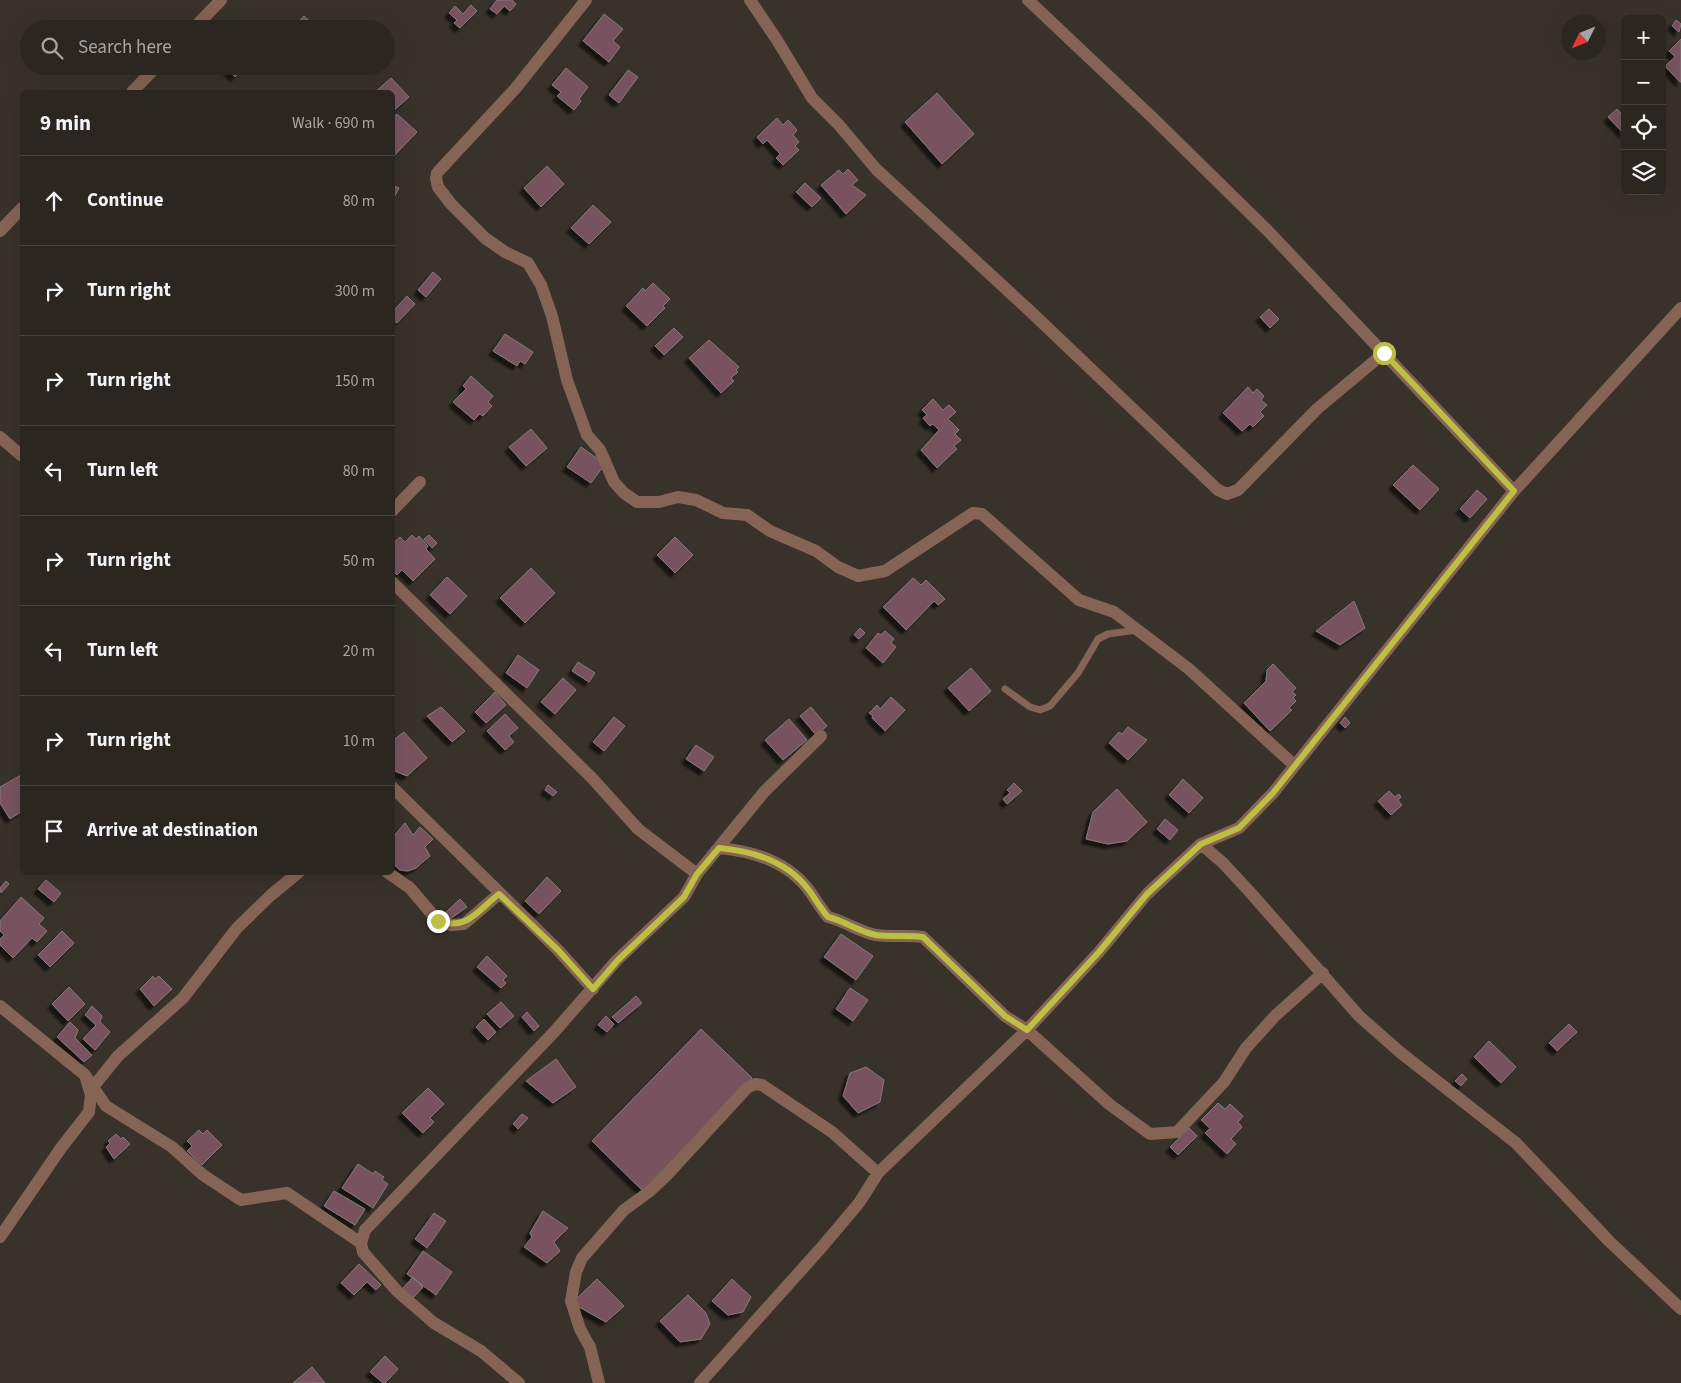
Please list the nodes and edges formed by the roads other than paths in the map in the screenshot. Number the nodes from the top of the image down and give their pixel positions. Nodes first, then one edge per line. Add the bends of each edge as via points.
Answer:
1 (221, 0) edge
2 (586, 0) edge
3 (1028, 0) edge
4 (754, 1) edge
5 (202, 20) edge
6 (148, 75) edge
7 (134, 90) edge
8 (20, 210) edge
9 (0, 231) edge
10 (1681, 308) edge
11 (1384, 353) junction
12 (0, 437) edge
13 (20, 454) edge
14 (420, 482) dead end
15 (1514, 491) junction
16 (395, 508) edge
17 (395, 585) edge
18 (1138, 630) junction
19 (1005, 689) dead end
20 (821, 736) dead end
21 (1294, 765) junction
22 (395, 790) edge
23 (1201, 844) junction
24 (719, 848) junction
25 (697, 874) junction
26 (295, 875) edge
27 (391, 875) edge
28 (499, 894) junction
29 (1323, 973) junction
30 (593, 989) junction
31 (0, 1006) edge
32 (1027, 1030) junction
33 (85, 1075) junction
34 (93, 1087) junction
35 (878, 1173) junction
36 (0, 1237) edge
37 (361, 1243) junction
38 (1681, 1309) edge
39 (517, 1381) edge
40 (502, 1383) edge
41 (599, 1383) edge
42 (700, 1383) edge

1 - 5 street
2 - 18 street via 526,76 437,173 436,178 451,204 485,238 528,263 533,271 547,301 567,380 587,435 600,450 614,482 624,494 637,502 659,502 678,497 696,500 723,513 747,515 770,531 858,576 885,571 973,513 982,514 1079,600 1114,612
3 - 11 street via 1269,232
4 - 11 street via 812,98 876,169 1218,490 1227,494 1238,490 1317,409
6 - 7 street
8 - 9 street
10 - 15 street
11 - 15 street
12 - 13 street
14 - 16 street
15 - 21 street
17 - 25 street via 592,778 638,828
18 - 19 lane via 1108,634 1098,639 1078,673 1050,706 1040,710
18 - 21 street via 1189,669
20 - 24 street via 780,774
21 - 23 street via 1273,793 1239,828
22 - 28 street
23 - 29 street via 1223,863
23 - 32 street via 1147,894
24 - 25 street
24 - 32 street via 747,851 783,866 807,888 828,917 876,935 923,937 1005,1016
25 - 30 street via 684,897 618,960
26 - 34 street via 237,928 183,998 118,1056
27 - 28 street via 410,888 438,921 451,925 464,924
28 - 30 street via 558,950
29 - 32 street via 1275,1016 1246,1048 1224,1082 1177,1132 1150,1134 1109,1104
29 - 38 street via 1359,1016 1401,1053 1516,1142 1609,1241
30 - 37 street via 365,1230
31 - 33 street
32 - 35 street
33 - 34 street
33 - 36 street via 91,1094 89,1112
34 - 37 street via 106,1106 172,1146 203,1175 241,1200 287,1193
35 - 41 street via 832,1132 762,1085 747,1088 668,1175 624,1210 582,1258 571,1301 590,1347
35 - 42 street via 859,1203 821,1248
37 - 39 street via 363,1252 397,1291 434,1323 481,1351
39 - 40 street

